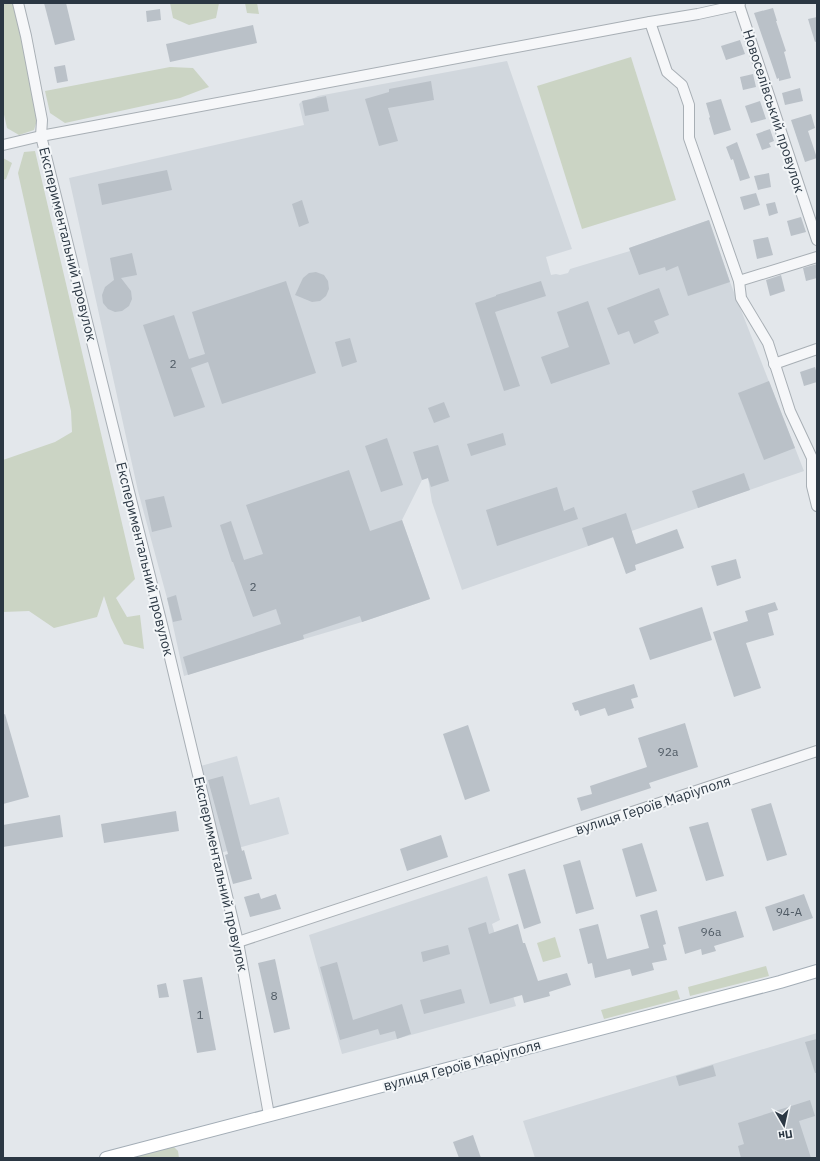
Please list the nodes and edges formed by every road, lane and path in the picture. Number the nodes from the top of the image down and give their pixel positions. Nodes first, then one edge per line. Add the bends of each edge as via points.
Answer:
1 (18, 3) edge
2 (740, 4) edge
3 (650, 22) junction
4 (41, 136) junction
5 (3, 145) edge
6 (817, 240) edge
7 (817, 257) edge
8 (739, 281) junction
9 (817, 349) edge
10 (774, 364) junction
11 (814, 458) edge
12 (817, 506) edge
13 (817, 751) edge
14 (238, 942) junction
15 (817, 971) edge
16 (269, 1115) junction
17 (106, 1158) edge

1 - 4 street, Експериментальний провулок via 42,120
2 - 3 street
2 - 6 street, Новоселівський провулок
3 - 4 street
3 - 8 street via 667,72 682,85 689,105 689,138
4 - 5 street
4 - 14 street, Експериментальний провулок
7 - 8 street
8 - 10 street via 741,298 768,343
9 - 10 street
10 - 11 street via 790,410
11 - 12 street via 812,486
13 - 14 street, вулиця Героїв Маріуполя
14 - 16 street, Експериментальний провулок
15 - 16 main road, вулиця Героїв Маріуполя
16 - 17 main road, вулиця Героїв Маріуполя

